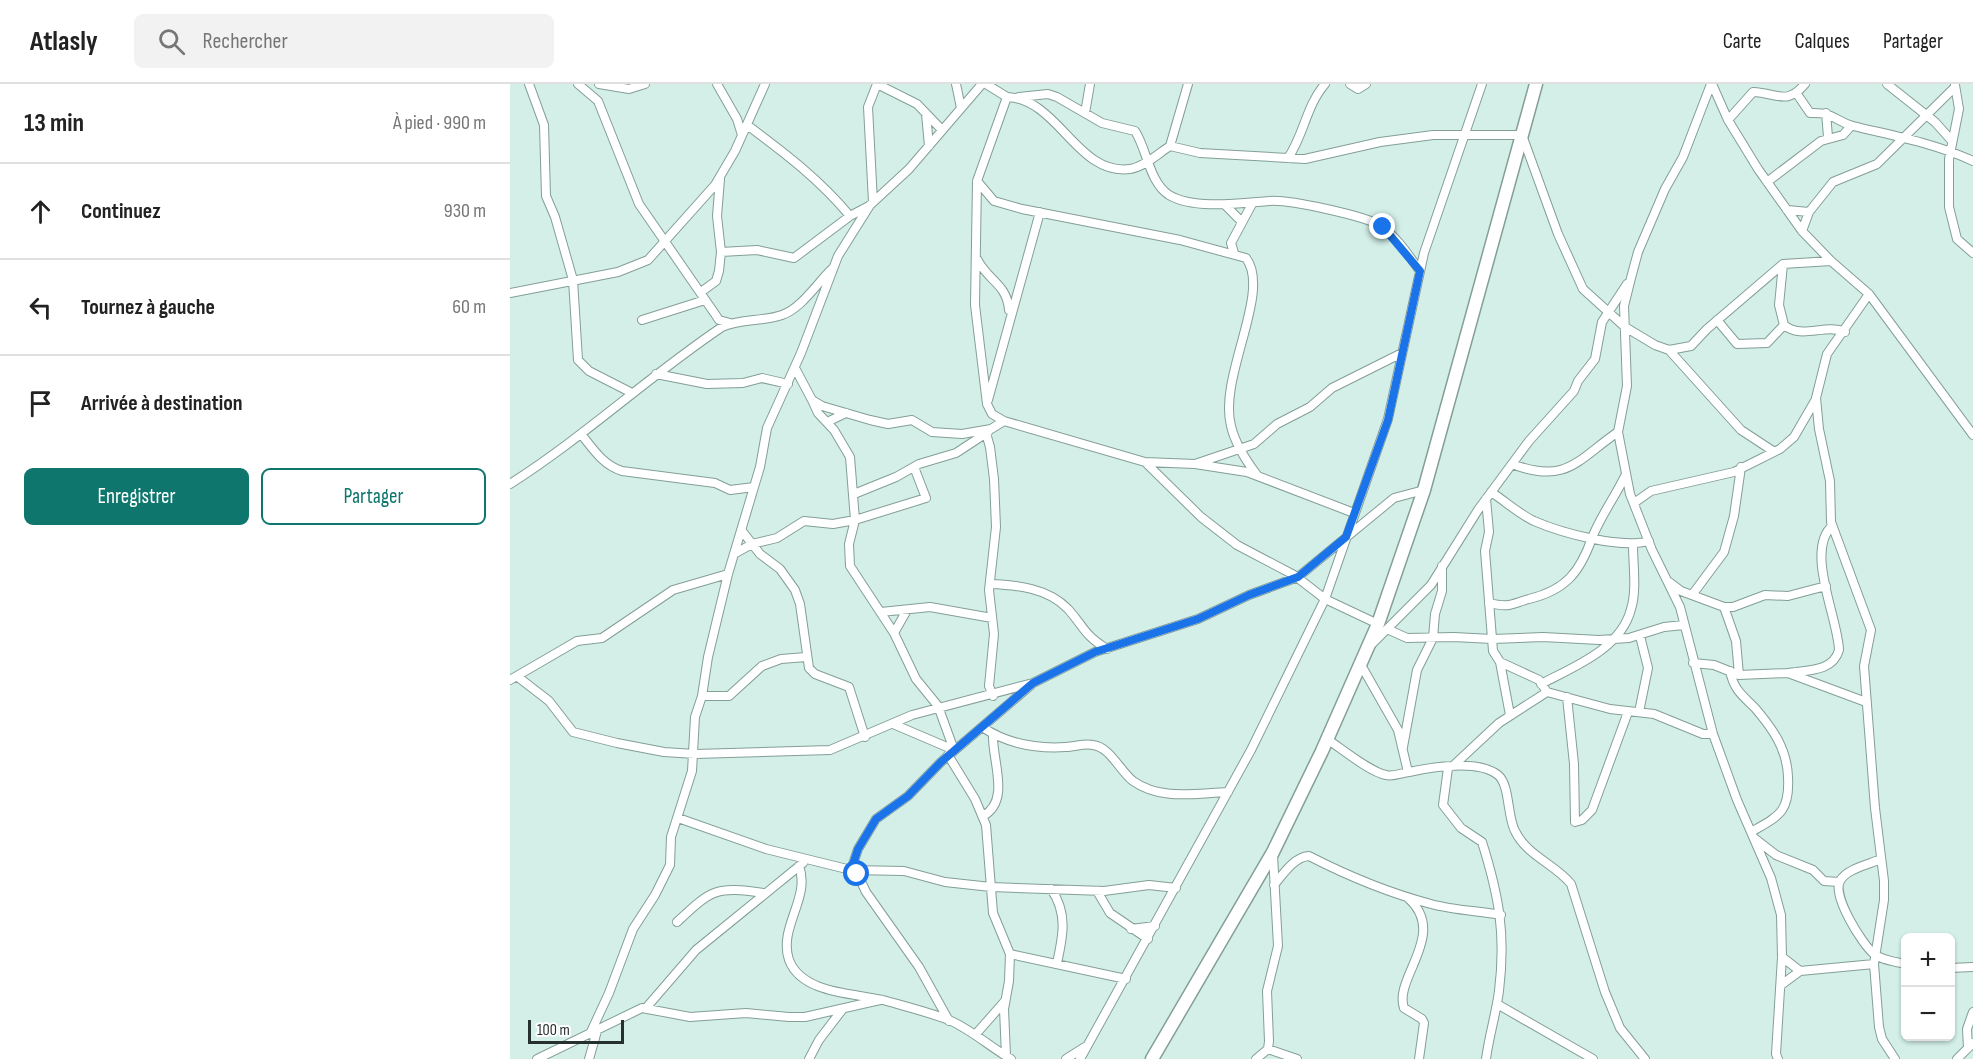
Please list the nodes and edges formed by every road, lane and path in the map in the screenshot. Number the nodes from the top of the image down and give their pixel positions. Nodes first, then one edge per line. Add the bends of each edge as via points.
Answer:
1 (530, 84) edge
2 (578, 84) edge
3 (598, 84) edge
4 (645, 84) edge
5 (717, 84) edge
6 (765, 84) edge
7 (877, 84) edge
8 (956, 84) edge
9 (984, 84) edge
10 (1090, 84) edge
11 (1188, 84) edge
12 (1325, 84) edge
13 (1350, 84) edge
14 (1366, 84) edge
15 (1482, 84) edge
16 (1536, 84) edge
17 (1711, 84) edge
18 (1805, 84) edge
19 (1887, 84) edge
20 (1955, 85) edge
21 (1797, 94) junction
22 (1007, 97) junction
23 (1018, 97) junction
24 (961, 108) junction
25 (1085, 113) junction
26 (1826, 113) junction
27 (926, 114) junction
28 (1924, 114) junction
29 (1728, 120) junction
30 (747, 125) junction
31 (1851, 126) junction
32 (942, 130) junction
33 (1464, 133) junction
34 (742, 135) junction
35 (1522, 135) junction
36 (1828, 137) junction
37 (1905, 137) junction
38 (1952, 141) junction
39 (929, 146) junction
40 (1170, 146) junction
41 (1950, 151) junction
42 (1288, 158) junction
43 (1148, 161) junction
44 (1973, 161) edge
45 (721, 175) junction
46 (977, 181) junction
47 (1767, 182) junction
48 (871, 204) junction
49 (1252, 204) junction
50 (1225, 205) junction
51 (1787, 210) junction
52 (1040, 212) junction
53 (1809, 212) junction
54 (850, 216) junction
55 (1242, 222) junction
56 (1802, 231) junction
57 (666, 242) junction
58 (721, 252) junction
59 (1234, 253) junction
60 (1973, 253) edge
61 (976, 258) junction
62 (1831, 261) junction
63 (1783, 264) junction
64 (834, 267) junction
65 (1420, 271) junction
66 (1631, 278) junction
67 (573, 280) junction
68 (700, 292) junction
69 (510, 293) edge
70 (1869, 294) junction
71 (705, 300) junction
72 (1609, 310) junction
73 (1009, 316) junction
74 (642, 320) dead end
75 (1717, 320) junction
76 (730, 323) junction
77 (1784, 326) junction
78 (1625, 327) junction
79 (1845, 332) junction
80 (1669, 350) junction
81 (1402, 353) junction
82 (795, 368) junction
83 (656, 374) junction
84 (788, 384) junction
85 (632, 393) junction
86 (1816, 398) junction
87 (812, 400) junction
88 (987, 404) junction
89 (846, 413) junction
90 (1004, 421) junction
91 (827, 422) junction
92 (987, 431) junction
93 (1618, 432) junction
94 (581, 434) junction
95 (1973, 435) edge
96 (1242, 450) junction
97 (1773, 451) junction
98 (1145, 462) junction
99 (1195, 464) junction
100 (1512, 464) junction
101 (914, 467) junction
102 (1741, 468) junction
103 (1257, 475) junction
104 (1625, 476) junction
105 (510, 484) edge
106 (754, 487) junction
107 (1424, 489) junction
108 (1617, 492) junction
109 (854, 494) junction
110 (1630, 494) junction
111 (1489, 496) junction
112 (1634, 503) junction
113 (1354, 513) junction
114 (855, 520) junction
115 (1832, 526) junction
116 (742, 531) junction
117 (1346, 537) junction
118 (1592, 538) junction
119 (1648, 541) junction
120 (752, 544) junction
121 (1633, 545) junction
122 (734, 554) junction
123 (1442, 564) junction
124 (728, 574) junction
125 (1298, 577) junction
126 (1666, 580) junction
127 (990, 584) junction
128 (1826, 586) junction
129 (1692, 595) junction
130 (1325, 599) junction
131 (1489, 603) junction
132 (1724, 607) junction
133 (907, 610) junction
134 (881, 612) junction
135 (992, 618) junction
136 (1684, 625) junction
137 (1382, 626) junction
138 (894, 633) junction
139 (1640, 636) junction
140 (1433, 638) junction
141 (1492, 639) junction
142 (1612, 639) junction
143 (1107, 649) junction
144 (806, 657) junction
145 (1500, 662) junction
146 (1693, 663) junction
147 (1361, 665) junction
148 (1730, 671) junction
149 (1788, 673) junction
150 (1739, 675) junction
151 (518, 676) junction
152 (510, 680) edge
153 (1033, 683) junction
154 (1541, 684) junction
155 (1548, 692) junction
156 (702, 696) junction
157 (993, 696) junction
158 (1567, 697) junction
159 (1866, 702) junction
160 (938, 706) junction
161 (1629, 712) junction
162 (1639, 712) junction
163 (1510, 715) junction
164 (892, 724) junction
165 (982, 728) junction
166 (1713, 734) junction
167 (993, 735) junction
168 (865, 736) junction
169 (1327, 739) junction
170 (1403, 747) junction
171 (951, 752) junction
172 (695, 754) junction
173 (1450, 767) junction
174 (1408, 772) junction
175 (1228, 792) junction
176 (983, 816) junction
177 (678, 818) junction
178 (1752, 834) junction
179 (1273, 852) junction
180 (809, 859) junction
181 (1881, 860) junction
182 (799, 866) junction
183 (854, 870) junction
184 (1839, 882) junction
185 (1274, 885) junction
186 (991, 887) junction
187 (1176, 888) junction
188 (1051, 889) junction
189 (1097, 891) junction
190 (764, 893) junction
191 (1406, 897) junction
192 (1501, 915) junction
193 (677, 922) dead end
194 (1155, 926) junction
195 (1131, 929) junction
196 (1148, 939) junction
197 (1010, 954) junction
198 (1782, 957) junction
199 (1875, 960) junction
200 (1057, 963) junction
201 (1901, 963) edge
202 (1955, 968) edge
203 (1973, 968) edge
204 (1800, 971) junction
205 (1126, 979) junction
206 (1781, 985) junction
207 (880, 1000) junction
208 (1005, 1000) junction
209 (1497, 1004) junction
210 (646, 1008) junction
211 (842, 1010) junction
212 (1973, 1012) edge
213 (949, 1020) junction
214 (593, 1032) junction
215 (975, 1035) junction
216 (1090, 1042) junction
217 (1970, 1046) edge
218 (1268, 1049) junction
219 (1009, 1057) edge
220 (1590, 1058) edge
221 (537, 1059) edge
222 (589, 1059) edge
223 (809, 1059) edge
224 (1066, 1059) edge
225 (1080, 1059) edge
226 (1152, 1059) edge
227 (1256, 1059) edge
228 (1298, 1059) edge
229 (1419, 1059) edge
230 (1486, 1059) edge
231 (1645, 1059) edge
232 (1778, 1059) edge
233 (1895, 1059) edge
234 (1957, 1059) edge

1 - 67 street via 544,125 546,196
2 - 57 street via 598,100 639,204
3 - 4 street via 629,89
5 - 34 street
6 - 30 street
7 - 27 street via 907,98
7 - 48 street via 868,107
8 - 24 street
9 - 22 street
9 - 24 street
10 - 25 street
11 - 40 street
12 - 42 street via 1305,116 1298,144
13 - 14 street via 1358,88
15 - 33 street
16 - 35 highway
17 - 29 street
17 - 66 street via 1683,157 1638,252
18 - 21 street
19 - 28 street
20 - 28 street
20 - 38 street via 1959,109
21 - 26 street via 1810,113
21 - 29 street via 1782,98 1753,92
22 - 23 street
22 - 46 street
23 - 25 street via 1048,94
23 - 43 street via 1055,121 1082,150 1102,164 1130,169
24 - 32 street
25 - 43 street via 1102,123 1135,130
26 - 31 street
26 - 36 street
27 - 32 street
27 - 39 street
28 - 37 street
28 - 38 street
29 - 47 street
30 - 34 street
30 - 54 street via 827,188
31 - 36 street via 1843,135
31 - 37 street
32 - 39 street
33 - 35 street
33 - 42 street via 1380,142 1305,159
33 - 65 street
34 - 45 street
35 - 72 street via 1583,289
35 - 107 highway
36 - 47 street
37 - 41 street
37 - 53 street via 1877,164 1833,182
38 - 41 street
39 - 48 street
40 - 42 street via 1200,153
40 - 43 street
41 - 44 street
41 - 60 street via 1951,222 1961,246
43 - 50 street via 1170,195
45 - 57 street
45 - 58 street via 717,216
46 - 52 street via 994,201
46 - 61 street
47 - 51 street
48 - 54 street
48 - 64 street
49 - 50 street
49 - 55 street
49 - 65 street via 1279,201 1374,222 1396,239
50 - 55 street
51 - 53 street
51 - 56 street
52 - 59 street
52 - 73 street
53 - 56 street
54 - 58 street via 794,258 757,250
55 - 59 street via 1231,243
56 - 62 street
57 - 67 street via 638,266
57 - 68 street
58 - 68 street via 717,278
59 - 96 street via 1251,265 1253,284 1229,392 1231,428
61 - 73 street via 983,272 1004,289
61 - 88 street via 975,305
62 - 63 street
62 - 70 street
63 - 75 street
63 - 77 street via 1779,305
64 - 76 street via 792,311
64 - 82 street
65 - 81 street
66 - 72 street
66 - 78 street via 1624,306
67 - 69 street
67 - 85 street via 578,361
68 - 71 street
70 - 79 street
70 - 95 street
71 - 74 street
71 - 76 street via 719,320
72 - 78 street
72 - 100 street via 1602,322 1594,359 1562,408
73 - 88 street
75 - 77 street via 1737,344 1767,343
75 - 80 street via 1691,346
76 - 83 street
77 - 79 street via 1796,332 1835,328
78 - 80 street
78 - 93 street via 1628,386
79 - 86 street via 1827,354
80 - 97 street via 1741,430
81 - 96 street via 1332,388 1310,407 1277,424
81 - 113 street via 1388,420
82 - 84 street
82 - 87 street
83 - 84 street via 707,384 762,378
83 - 85 street
84 - 106 street via 767,428
85 - 94 street
86 - 97 street via 1794,437
86 - 115 street via 1830,481
87 - 89 street
87 - 91 street
88 - 90 street via 992,414
89 - 91 street
89 - 92 street via 888,424 912,420 933,432
90 - 92 street
90 - 98 street
91 - 109 street via 850,457
92 - 101 street via 956,453
92 - 127 street via 996,527
93 - 100 street via 1572,468 1536,471
93 - 104 street
94 - 105 street
94 - 106 street via 602,459 622,471 715,483 730,490
96 - 99 street
96 - 103 street
97 - 102 street
98 - 99 street
98 - 125 street via 1201,517 1237,545
99 - 103 street
100 - 111 street
101 - 109 street
101 - 114 street via 926,498
102 - 112 street via 1651,491
102 - 129 street via 1724,552
103 - 113 street
104 - 108 street
104 - 110 street
106 - 116 street
107 - 117 street via 1394,498
107 - 137 highway
108 - 110 street
108 - 118 street
109 - 114 street
110 - 112 street
111 - 118 street via 1536,522
111 - 123 street
111 - 131 street via 1485,551
112 - 119 street
113 - 117 street
114 - 120 street via 833,524 804,521 777,538
114 - 134 street via 849,543 850,566
115 - 128 street via 1820,551
115 - 159 street via 1871,630 1864,658
116 - 120 street
116 - 122 street
117 - 125 street
117 - 130 street
118 - 121 street
118 - 131 street via 1580,565 1555,592 1510,607
119 - 121 street
119 - 126 street
120 - 122 street
120 - 144 street via 780,569 795,590
121 - 142 street via 1632,607 1627,621
122 - 124 street
123 - 137 street via 1431,585
123 - 140 street via 1442,591
124 - 151 street via 673,590 602,638 576,641
124 - 156 street
125 - 130 street
125 - 143 street via 1198,619
126 - 129 street
126 - 136 street
127 - 135 street
127 - 143 street via 1030,588 1046,594 1068,608 1085,634
128 - 132 street via 1788,596 1765,595 1743,605
128 - 149 street via 1839,644 1837,657 1827,666
129 - 132 street
130 - 137 street
130 - 175 street
131 - 141 street
132 - 150 street via 1736,641
133 - 134 street
133 - 135 street via 930,608
133 - 138 street
134 - 138 street
135 - 157 street via 989,686
136 - 139 street
136 - 146 street
137 - 140 street via 1407,638
137 - 147 highway
138 - 160 street via 916,679
139 - 142 street
139 - 162 street via 1648,668
140 - 141 street
140 - 170 street via 1414,680
141 - 142 street
141 - 145 street
142 - 154 street via 1582,664
143 - 153 street
144 - 156 street via 781,659 762,666 729,696
144 - 168 street via 814,674 849,687
145 - 154 street via 1530,674
145 - 163 street
146 - 148 street
146 - 166 street
147 - 169 highway
147 - 170 street via 1398,730
148 - 150 street
148 - 178 street via 1736,691 1766,721 1784,749 1787,762 1789,789 1784,810
149 - 150 street
149 - 159 street
151 - 152 street
151 - 172 street via 549,701 573,732 664,752
153 - 157 street
153 - 165 street
154 - 155 street
155 - 158 street
155 - 163 street
156 - 172 street via 695,717
157 - 160 street
158 - 161 street
158 - 161 street via 1575,822 1592,810
159 - 181 street
160 - 164 street
160 - 171 street
161 - 162 street
162 - 166 street via 1663,716 1703,734
163 - 173 street
164 - 168 street
164 - 171 street
165 - 167 street
165 - 171 street
166 - 178 street
167 - 175 street via 1023,744 1095,745 1104,749 1135,782 1158,792
167 - 176 street via 999,797 992,811
168 - 172 street via 830,750
169 - 174 street via 1384,775
169 - 179 highway
170 - 174 street
171 - 176 street
171 - 183 street via 908,796 876,819 858,849
172 - 177 street
173 - 174 street
173 - 192 street via 1443,805 1461,828 1482,842
173 - 231 street via 1485,768 1499,776 1516,834 1571,884 1608,1001 1620,1028
175 - 187 street
176 - 186 street
177 - 180 street
177 - 214 street via 671,837 667,873 633,929
178 - 184 street via 1776,855 1813,870 1824,881
178 - 198 street via 1771,878 1781,915
179 - 185 street
179 - 226 highway
180 - 182 street
180 - 183 street
181 - 184 street via 1849,873
181 - 199 street via 1884,900
182 - 190 street
182 - 207 street via 804,882 788,935 787,951 792,966 813,983
183 - 186 street via 904,871 945,882
183 - 213 street via 919,967
184 - 199 street via 1838,891 1849,918
185 - 191 street via 1290,866 1309,856
185 - 218 street via 1278,946 1266,991
186 - 188 street
186 - 197 street via 994,918
187 - 189 street via 1149,885
187 - 194 street
188 - 189 street
188 - 200 street via 1064,920
189 - 195 street via 1110,914
190 - 193 street via 720,890 700,901
190 - 210 street via 696,950
191 - 192 street
191 - 229 street via 1418,907 1423,929 1416,962 1401,995 1404,1008 1424,1023
192 - 209 street
194 - 195 street
194 - 196 street
195 - 196 street
196 - 205 street
197 - 200 street
197 - 208 street
198 - 204 street
198 - 206 street
199 - 201 street
199 - 204 street
199 - 233 street via 1879,1028
200 - 205 street
202 - 203 street
204 - 206 street
205 - 216 street
206 - 232 street
207 - 211 street
207 - 213 street
208 - 215 street
208 - 219 street
209 - 220 street
209 - 230 street
210 - 211 street via 702,1018 746,1013 805,1017
210 - 214 street
211 - 223 street
212 - 217 street via 1967,1029
213 - 215 street
214 - 221 street
214 - 222 street
215 - 219 street
216 - 224 street
216 - 225 street
217 - 234 street
218 - 227 street
218 - 228 street

